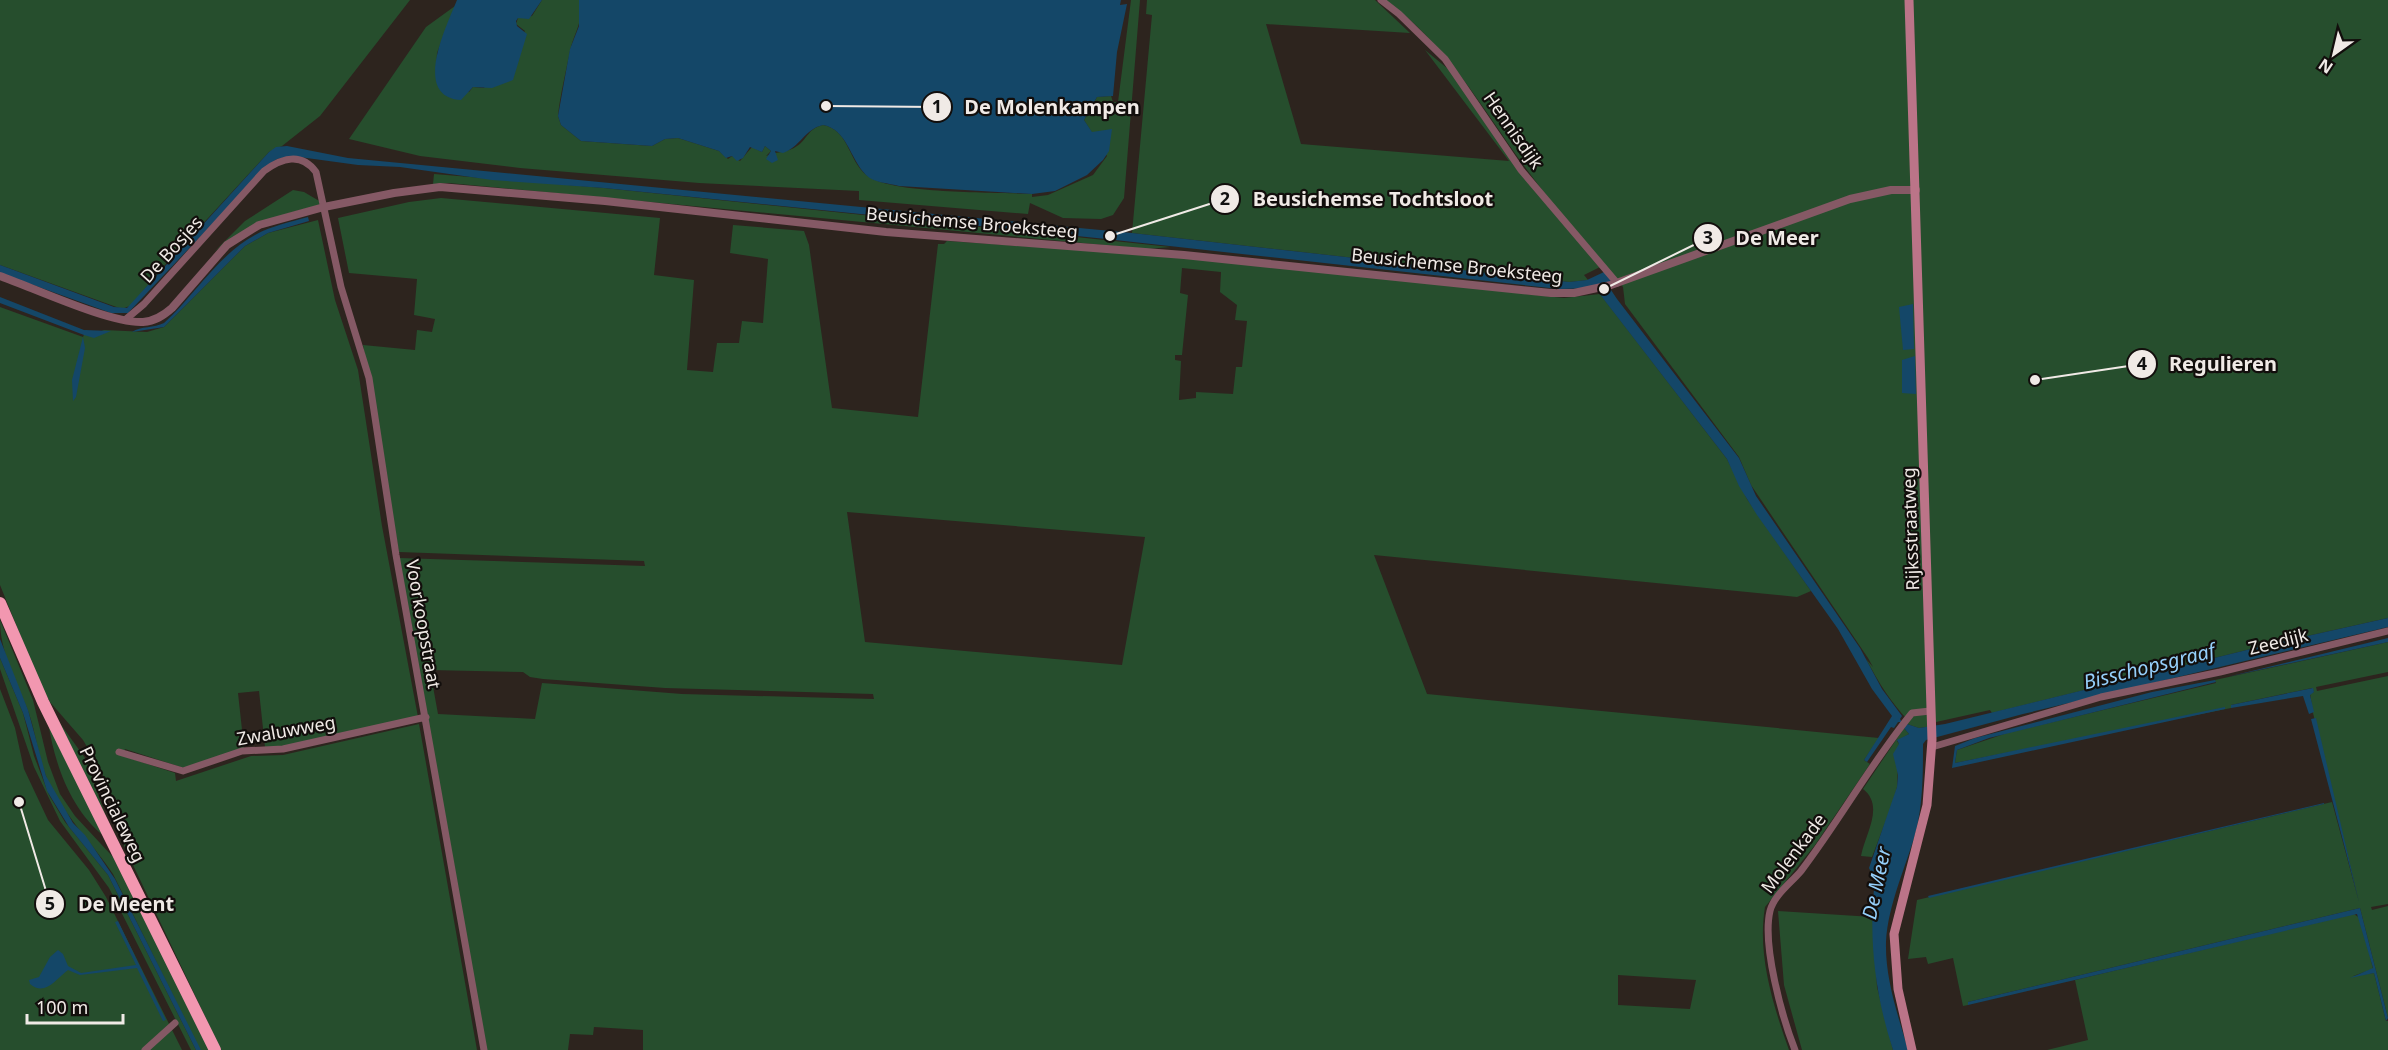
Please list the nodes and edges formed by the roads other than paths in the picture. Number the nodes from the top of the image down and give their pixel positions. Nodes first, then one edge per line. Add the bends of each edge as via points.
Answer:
1 (1381, 0) edge
2 (1910, 0) edge
3 (1916, 190) junction
4 (324, 207) junction
5 (0, 276) edge
6 (1614, 284) junction
7 (125, 320) junction
8 (0, 603) edge
9 (2388, 631) edge
10 (1930, 711) junction
11 (426, 717) junction
12 (1932, 743) junction
13 (119, 752) dead end
14 (175, 1023) dead end
15 (145, 1050) edge
16 (215, 1050) edge
17 (484, 1050) edge
18 (1795, 1050) edge
19 (1912, 1050) edge

1 - 6 street, Hennisdijk via 1445,59 1521,170
2 - 3 main road, Rijksstraatweg
3 - 6 street, Beusichemse Broeksteeg via 1891,190 1850,199
3 - 10 main road, Rijksstraatweg
4 - 6 street, Beusichemse Broeksteeg via 440,187 886,232 1195,256 1551,293 1594,291
4 - 7 street, Beusichemse Broeksteeg via 277,218 240,235 164,315 144,322
4 - 7 street, De Bosjes via 311,166 291,158 276,162
4 - 11 street, Voorkoopstraat via 341,286 369,378
5 - 7 street
8 - 16 highway, Provincialeweg via 43,702
9 - 12 street, Zeedijk via 2101,696
10 - 12 main road, Rijksstraatweg
10 - 18 street, Molenkade via 1912,713 1907,719 1770,911 1772,962
11 - 13 street, Zwaluwweg via 283,749 242,751 183,771
11 - 17 street, Voorkoopstraat
12 - 19 main road, Rijksstraatweg via 1927,805 1894,934 1898,989
14 - 15 street

